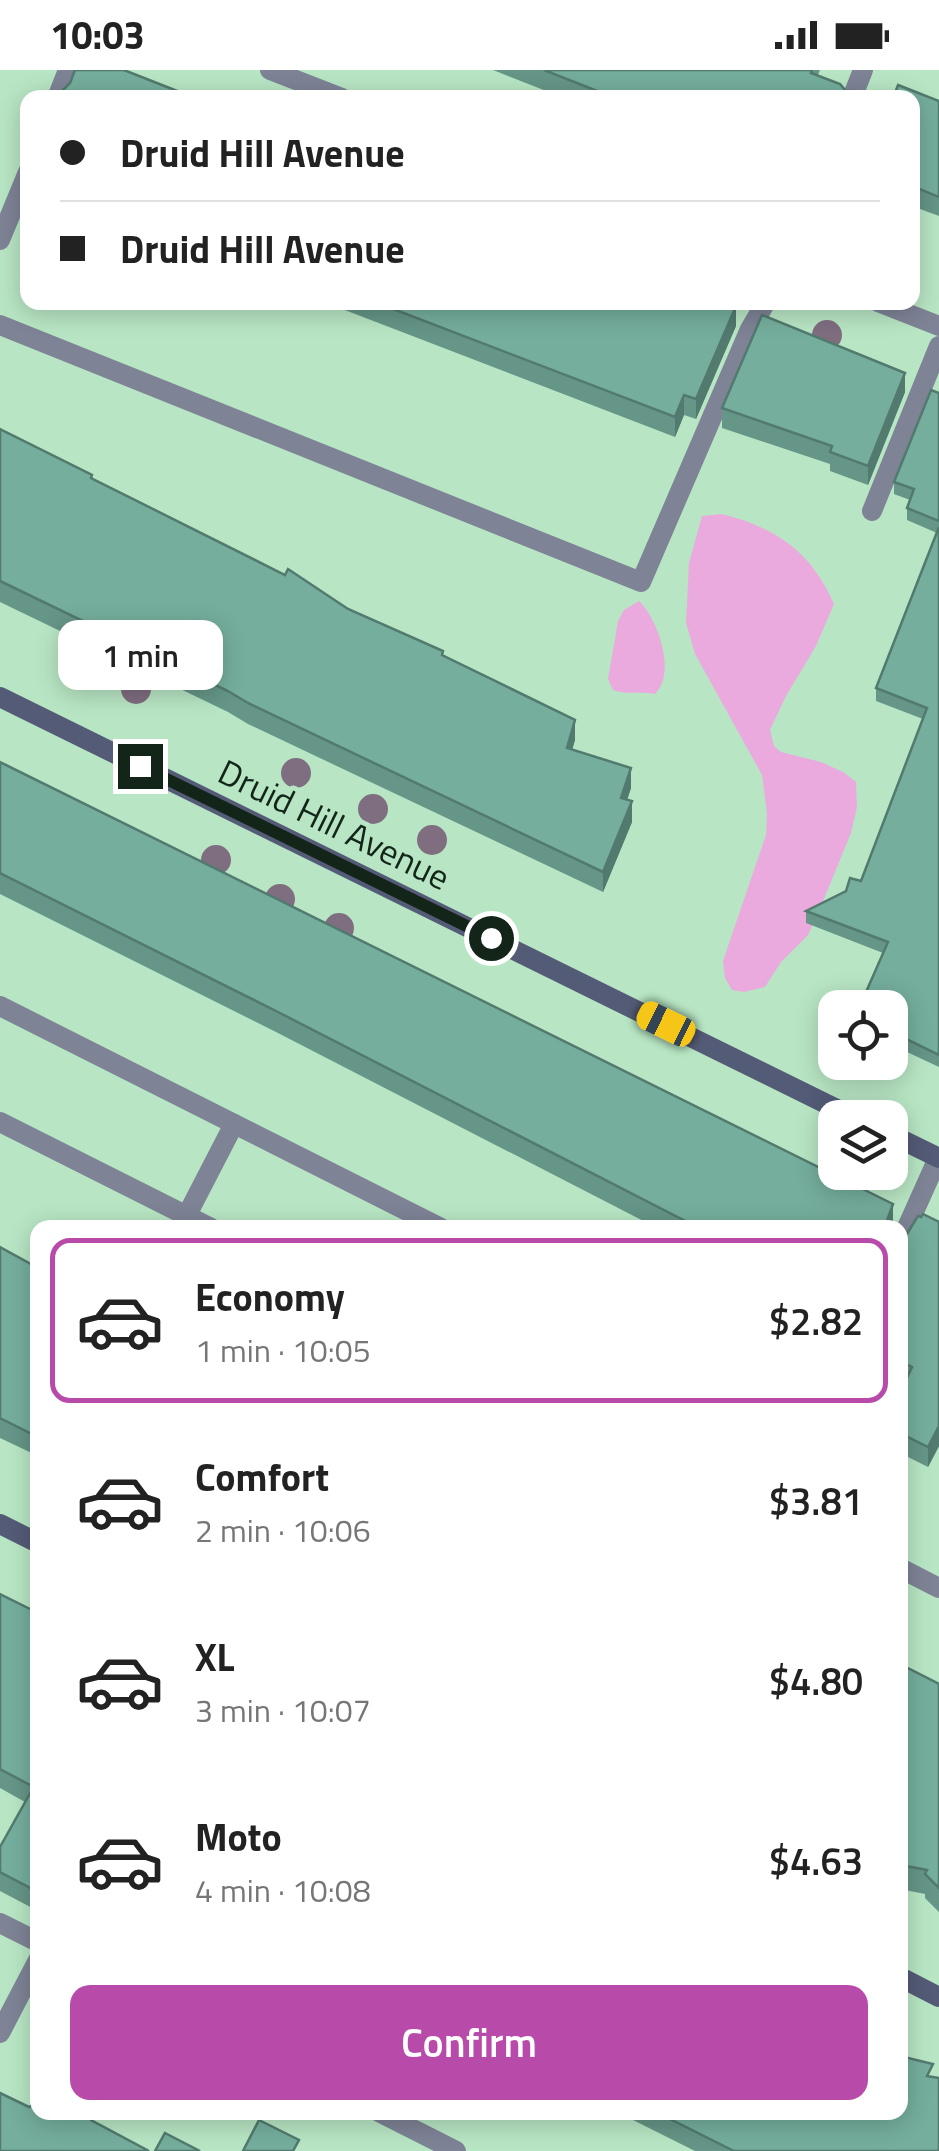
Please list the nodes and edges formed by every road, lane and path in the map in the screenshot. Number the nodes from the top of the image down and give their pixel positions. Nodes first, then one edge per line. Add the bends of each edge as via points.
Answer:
1 (270, 70) edge
2 (321, 90) edge
3 (20, 191) edge
4 (0, 240) edge
5 (761, 310) edge
6 (898, 310) edge
7 (0, 325) edge
8 (939, 326) edge
9 (939, 346) edge
10 (872, 511) dead end
11 (0, 697) edge
12 (0, 1006) edge
13 (818, 1100) edge
14 (0, 1122) edge
15 (234, 1124) junction
16 (908, 1143) edge
17 (938, 1158) edge
18 (187, 1216) junction
19 (195, 1220) edge
20 (425, 1220) edge
21 (908, 1225) edge
22 (0, 1524) edge
23 (30, 1539) edge
24 (908, 1572) edge
25 (939, 1588) edge
26 (0, 1923) edge
27 (30, 1938) edge
28 (30, 1975) edge
29 (908, 1981) edge
30 (939, 1997) edge
31 (0, 2033) edge
32 (395, 2120) edge
33 (456, 2151) edge

1 - 2 street
3 - 4 street
5 - 7 street via 642,582
6 - 8 street
9 - 10 street
11 - 13 main road, Druid Hill Avenue
12 - 15 street
14 - 18 street
15 - 18 street
15 - 20 street
16 - 17 main road
17 - 21 street
18 - 19 street
22 - 23 main road
24 - 25 street
26 - 27 street
28 - 31 street
29 - 30 main road
32 - 33 street

